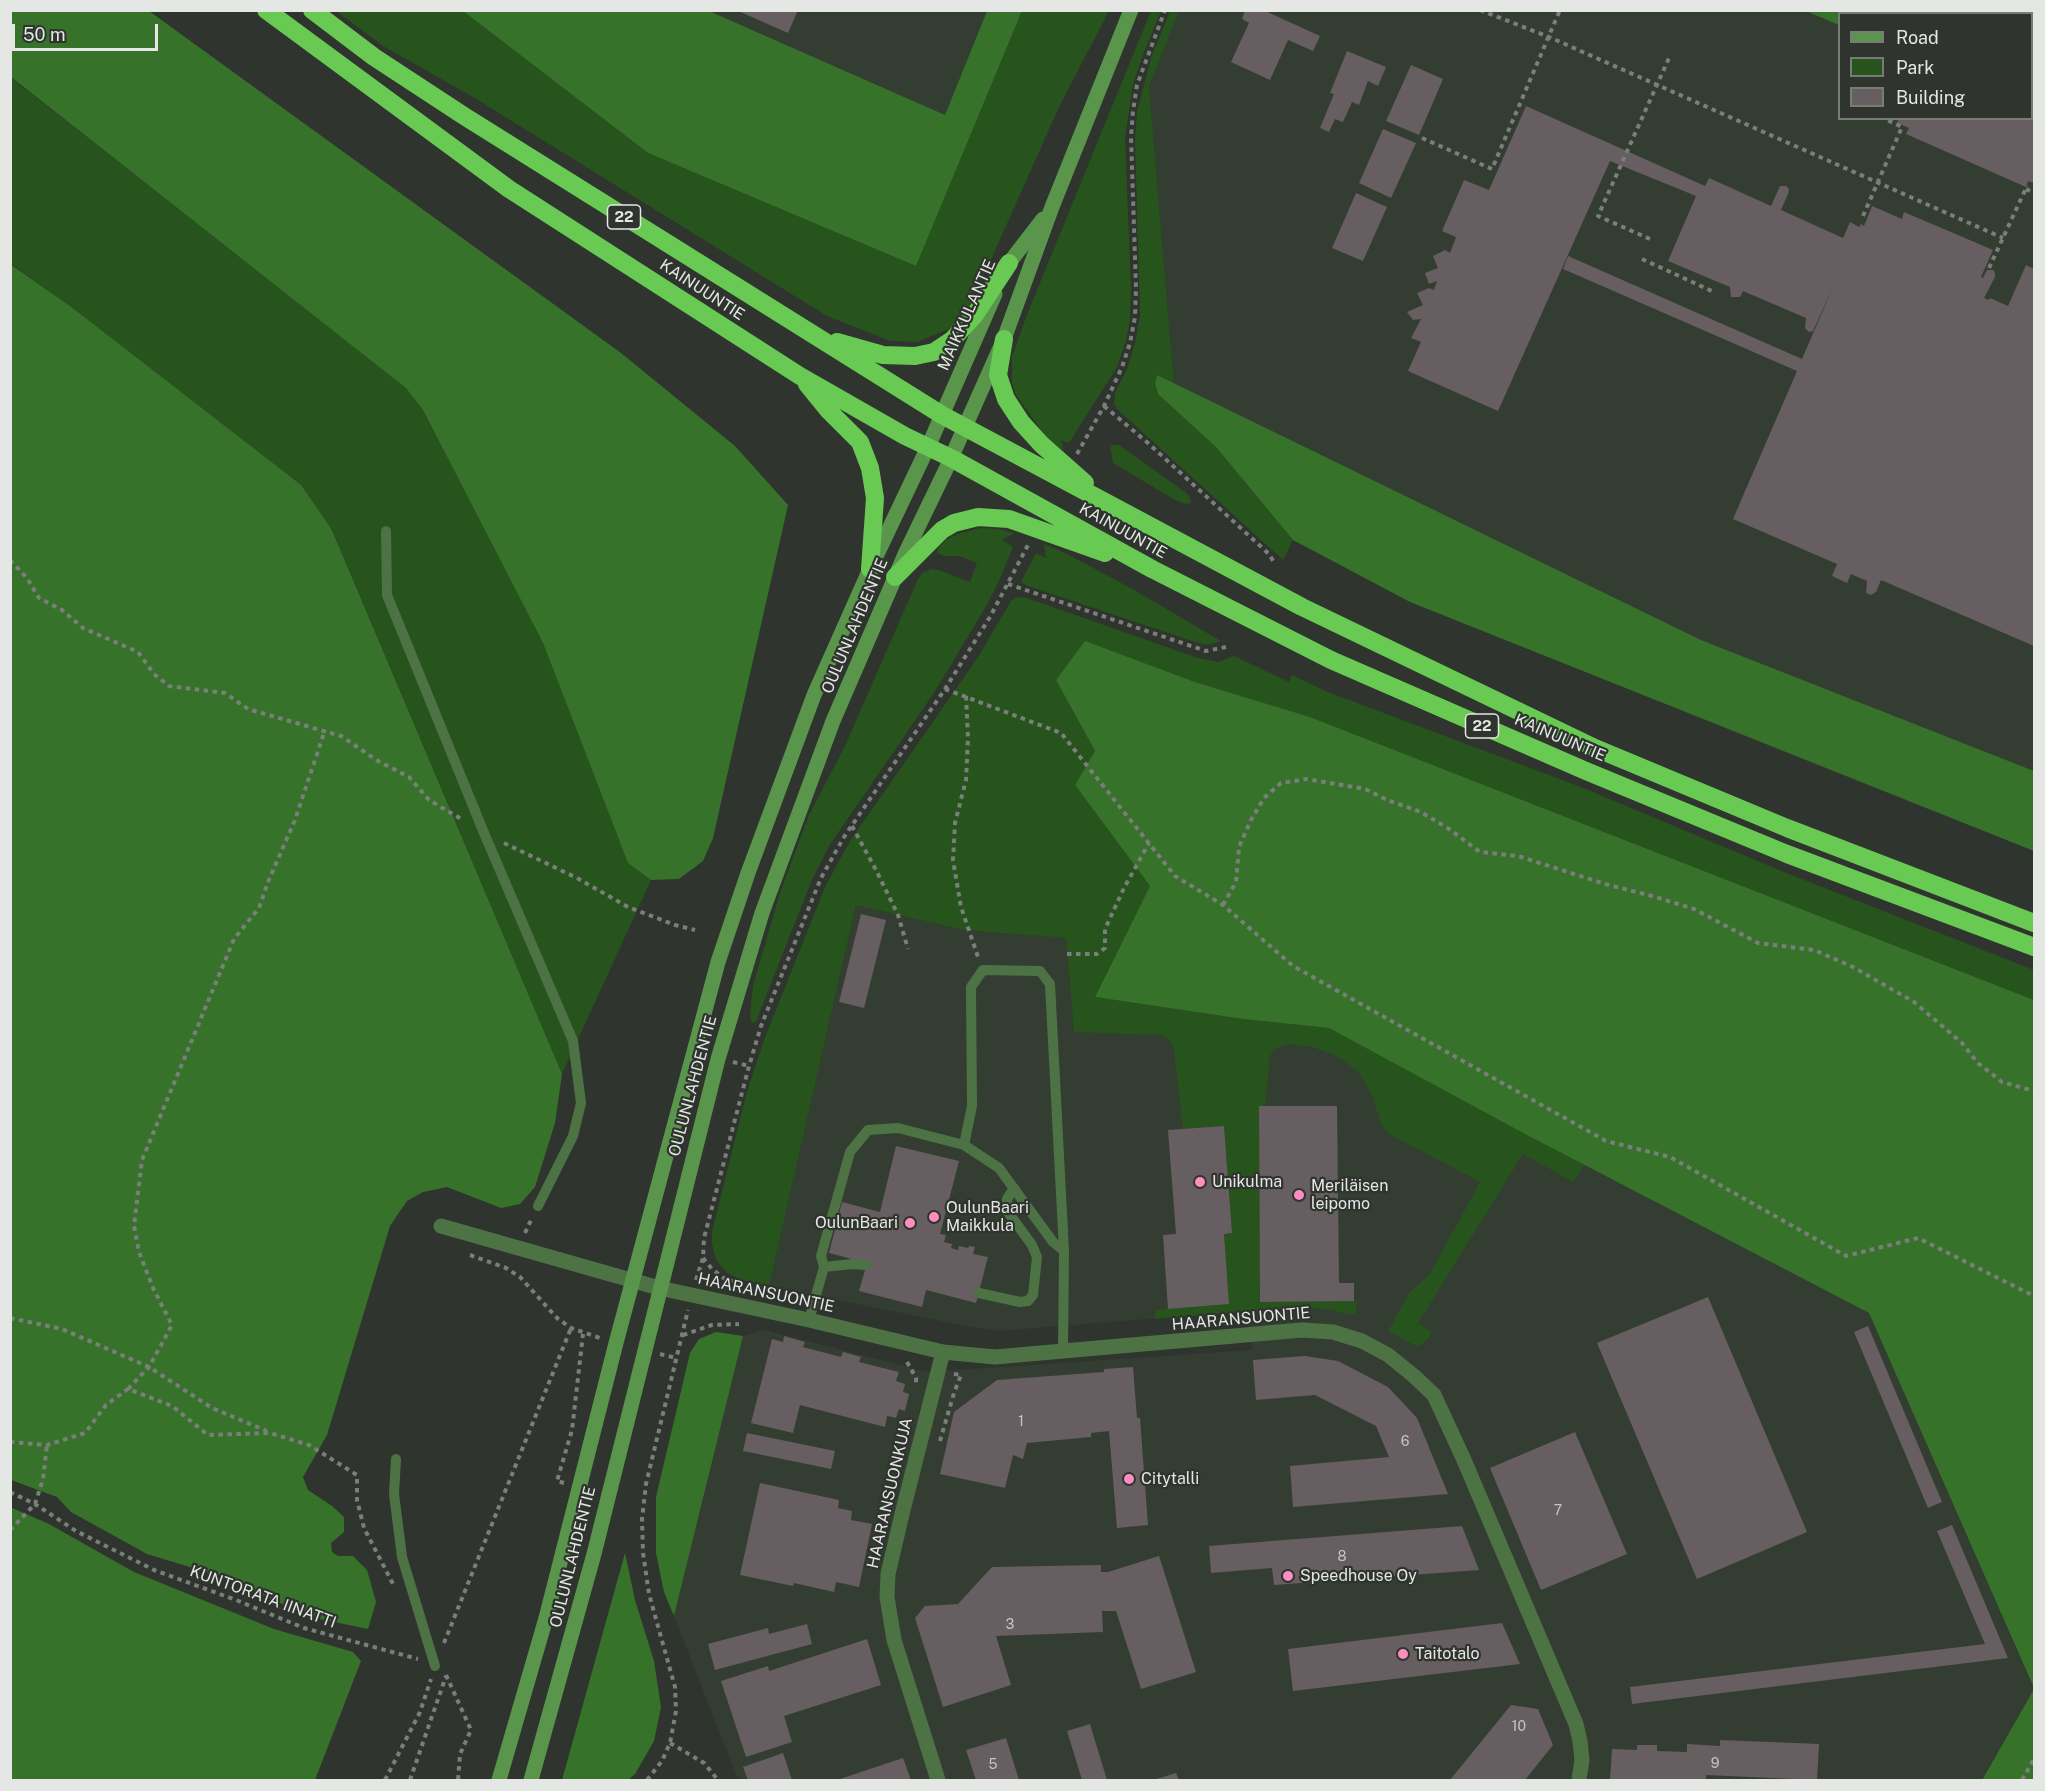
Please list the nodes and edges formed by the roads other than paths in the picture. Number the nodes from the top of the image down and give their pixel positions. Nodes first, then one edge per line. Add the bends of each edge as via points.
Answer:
1 (266, 10) edge
2 (312, 10) edge
3 (1131, 10) edge
4 (1052, 207) junction
5 (1009, 263) junction
6 (812, 334) junction
7 (1004, 339) junction
8 (800, 376) junction
9 (942, 415) junction
10 (964, 426) junction
11 (928, 447) junction
12 (951, 458) junction
13 (1109, 504) junction
14 (386, 531) dead end
15 (870, 569) junction
16 (1152, 569) junction
17 (895, 577) junction
18 (2034, 923) edge
19 (2034, 947) edge
20 (964, 1144) junction
21 (1014, 1188) junction
22 (538, 1206) road end
23 (441, 1226) dead end
24 (1064, 1251) junction
25 (866, 1265) dead end
26 (825, 1267) junction
27 (632, 1281) junction
28 (659, 1288) junction
29 (979, 1293) dead end
30 (809, 1320) junction
31 (943, 1352) junction
32 (1063, 1352) junction
33 (396, 1459) dead end
34 (435, 1666) road end
35 (499, 1780) edge
36 (531, 1780) edge
37 (938, 1780) edge
38 (1579, 1780) edge

1 - 8 highway, KAINUUNTIE / 22 via 509,189
2 - 6 highway, KAINUUNTIE / 22 via 374,57 454,109
3 - 4 main road, MAIKKULANTIE
4 - 5 main road, MAIKKULANTIE
4 - 7 main road, MAIKKULANTIE
5 - 6 highway via 974,316 952,340 934,352 883,356
5 - 9 main road, MAIKKULANTIE
6 - 9 highway, KAINUUNTIE / 22
7 - 10 main road, MAIKKULANTIE
7 - 13 highway via 998,375 1006,399 1041,444
8 - 11 highway, KAINUUNTIE / 22
8 - 15 highway via 860,442 870,468 875,498
9 - 10 highway, KAINUUNTIE / 22
9 - 11 main road, MAIKKULANTIE
10 - 12 main road, OULUNLAHDENTIE
10 - 13 highway, KAINUUNTIE / 22
11 - 12 highway, KAINUUNTIE / 22
11 - 15 main road, OULUNLAHDENTIE
12 - 16 highway, KAINUUNTIE / 22
12 - 17 main road, OULUNLAHDENTIE
13 - 18 highway, KAINUUNTIE / 22 via 1302,607 1595,748 1787,828
14 - 22 lane via 387,595 573,1041 581,1103 573,1137
15 - 27 main road, OULUNLAHDENTIE via 814,694 744,884 718,962
16 - 17 highway via 1009,519 978,517 942,530
16 - 19 highway, KAINUUNTIE / 22 via 1331,660 1586,771 1786,854
17 - 28 main road, OULUNLAHDENTIE via 833,721 762,913 718,1059
20 - 21 lane via 999,1168
20 - 24 lane via 972,1106 971,987 983,970 1040,971 1050,984
20 - 26 lane via 898,1128 868,1130 850,1152 821,1256
21 - 24 lane via 1053,1242
21 - 29 lane via 1007,1199 1008,1212 1037,1257 1033,1295 1020,1302
23 - 27 street, HAARANSUONTIE
24 - 32 lane
25 - 26 lane
26 - 30 lane
27 - 28 street, HAARANSUONTIE
27 - 35 main road, OULUNLAHDENTIE via 546,1618
28 - 30 street, HAARANSUONTIE
28 - 36 main road, OULUNLAHDENTIE via 594,1554
30 - 31 street, HAARANSUONTIE
31 - 32 street, HAARANSUONTIE via 995,1357
31 - 37 street, HAARANSUONKUJA via 891,1563 887,1597 894,1640
32 - 38 street, HAARANSUONTIE via 1302,1330 1333,1332 1388,1354 1434,1395 1447,1423 1576,1724 1582,1760
33 - 34 lane via 394,1494 402,1557

